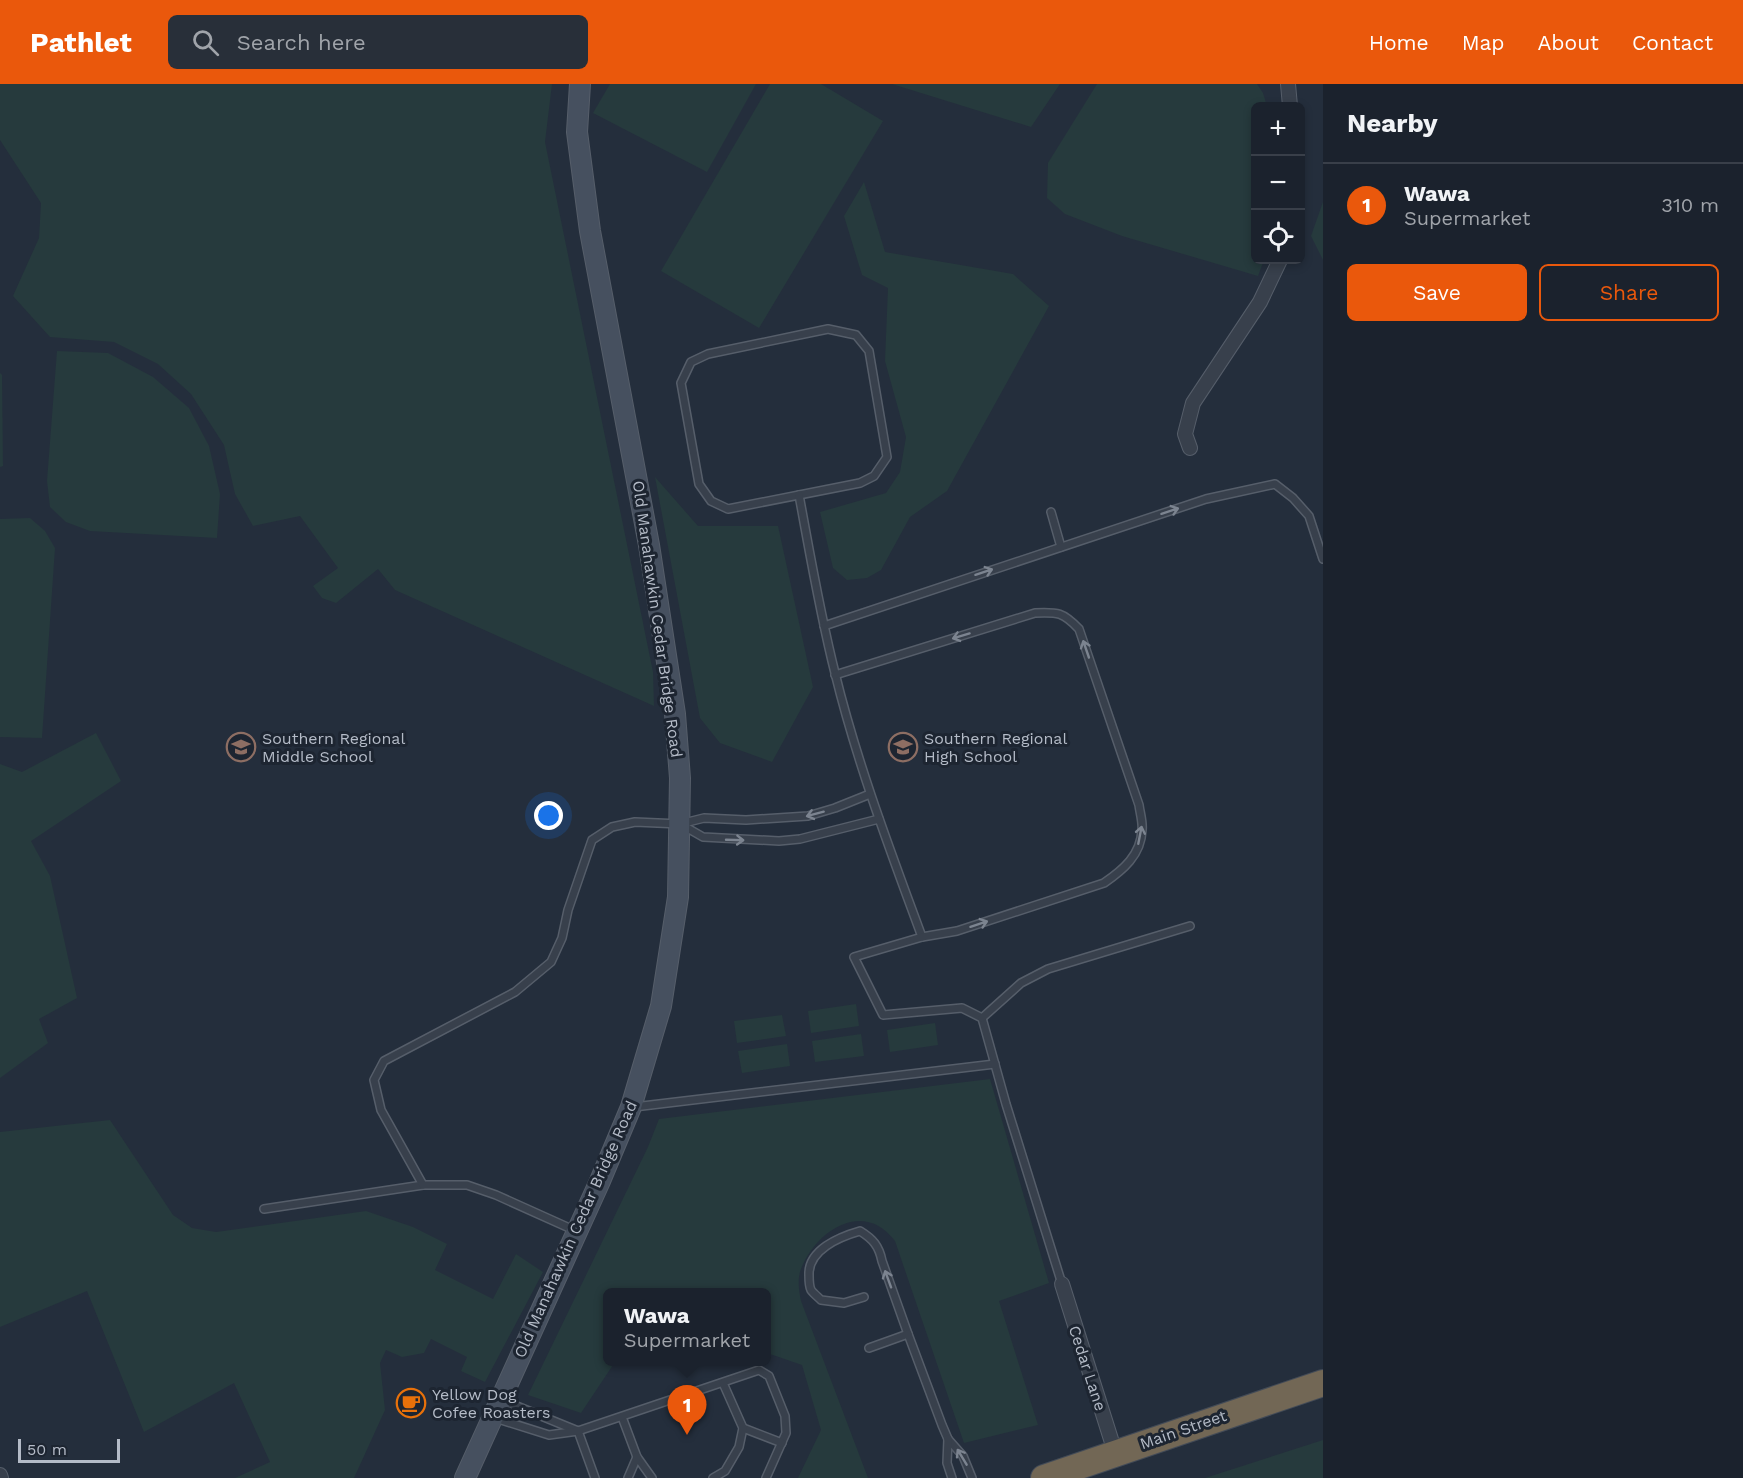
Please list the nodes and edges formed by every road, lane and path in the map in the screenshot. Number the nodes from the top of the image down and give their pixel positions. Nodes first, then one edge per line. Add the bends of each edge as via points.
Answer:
1 (580, 84) edge
2 (1287, 84) edge
3 (1289, 102) edge
4 (1278, 264) edge
5 (1190, 448) dead end
6 (799, 495) junction
7 (1051, 512) dead end
8 (1061, 547) junction
9 (1323, 560) edge
10 (824, 626) junction
11 (835, 675) junction
12 (870, 794) junction
13 (879, 819) junction
14 (680, 824) junction
15 (1190, 926) dead end
16 (922, 937) junction
17 (982, 1018) junction
18 (995, 1064) junction
19 (631, 1107) junction
20 (423, 1185) junction
21 (264, 1209) dead end
22 (576, 1231) junction
23 (1062, 1284) joint
24 (864, 1297) dead end
25 (908, 1334) junction
26 (869, 1348) dead end
27 (723, 1383) junction
28 (1323, 1383) edge
29 (496, 1408) junction
30 (622, 1417) junction
31 (743, 1428) junction
32 (578, 1431) junction
33 (948, 1438) junction
34 (782, 1443) junction
35 (1115, 1452) junction
36 (637, 1457) junction
37 (465, 1478) edge
38 (595, 1478) edge
39 (628, 1478) edge
40 (652, 1478) edge
41 (713, 1478) edge
42 (766, 1478) edge
43 (952, 1478) edge
44 (972, 1478) edge
45 (1044, 1478) edge

1 - 14 street, Old Manahawkin Cedar Bridge Road via 577,132 590,231 646,526 673,702
2 - 3 street
4 - 5 street via 1260,302 1193,403 1185,434
6 - 6 lane via 728,509 711,501 699,484 681,383 691,362 708,354 828,329 856,335 869,351 887,457 874,476 860,483
6 - 10 lane
7 - 8 lane
8 -> 9 lane via 1190,504 1275,484 1309,516
10 -> 8 lane
10 - 11 lane
11 - 12 lane
16 -> 11 lane via 957,932 1104,884 1134,856 1143,830 1139,805 1080,629 1058,612 1035,613
12 - 13 lane
12 -> 14 lane via 808,816 704,818
14 -> 13 lane via 703,837 779,841 809,838
13 - 16 lane
14 - 19 street, Old Manahawkin Cedar Bridge Road via 678,897 661,1006
14 - 20 lane via 635,822 612,827 591,840 552,962 515,992 384,1061 374,1080 381,1110
15 - 17 lane via 1048,969 1021,983
16 - 17 lane via 854,957 883,1015 962,1008
17 - 18 lane
18 - 19 lane
18 - 23 lane
19 - 22 street, Old Manahawkin Cedar Bridge Road
20 - 21 lane
20 - 22 lane via 467,1185
22 - 29 street, Old Manahawkin Cedar Bridge Road
23 - 35 street, Cedar Lane
25 -> 24 lane via 880,1251 860,1231 841,1237 819,1252 809,1270 809,1283 821,1300 844,1303
25 - 26 lane
25 - 33 lane
27 - 30 lane
27 - 31 lane
27 - 34 lane via 759,1370 769,1376 785,1416
28 - 35 highway, Main Street
29 - 32 lane
29 - 32 lane via 549,1435
29 - 37 street, Old Manahawkin Cedar Bridge Road
30 - 32 lane
30 - 36 lane
31 - 34 lane
31 - 41 lane via 739,1447 725,1471
32 - 38 lane
33 - 43 lane via 947,1463
44 -> 33 lane via 963,1456
34 - 42 lane
35 - 45 highway, Main Street
36 - 39 lane
36 - 40 lane

